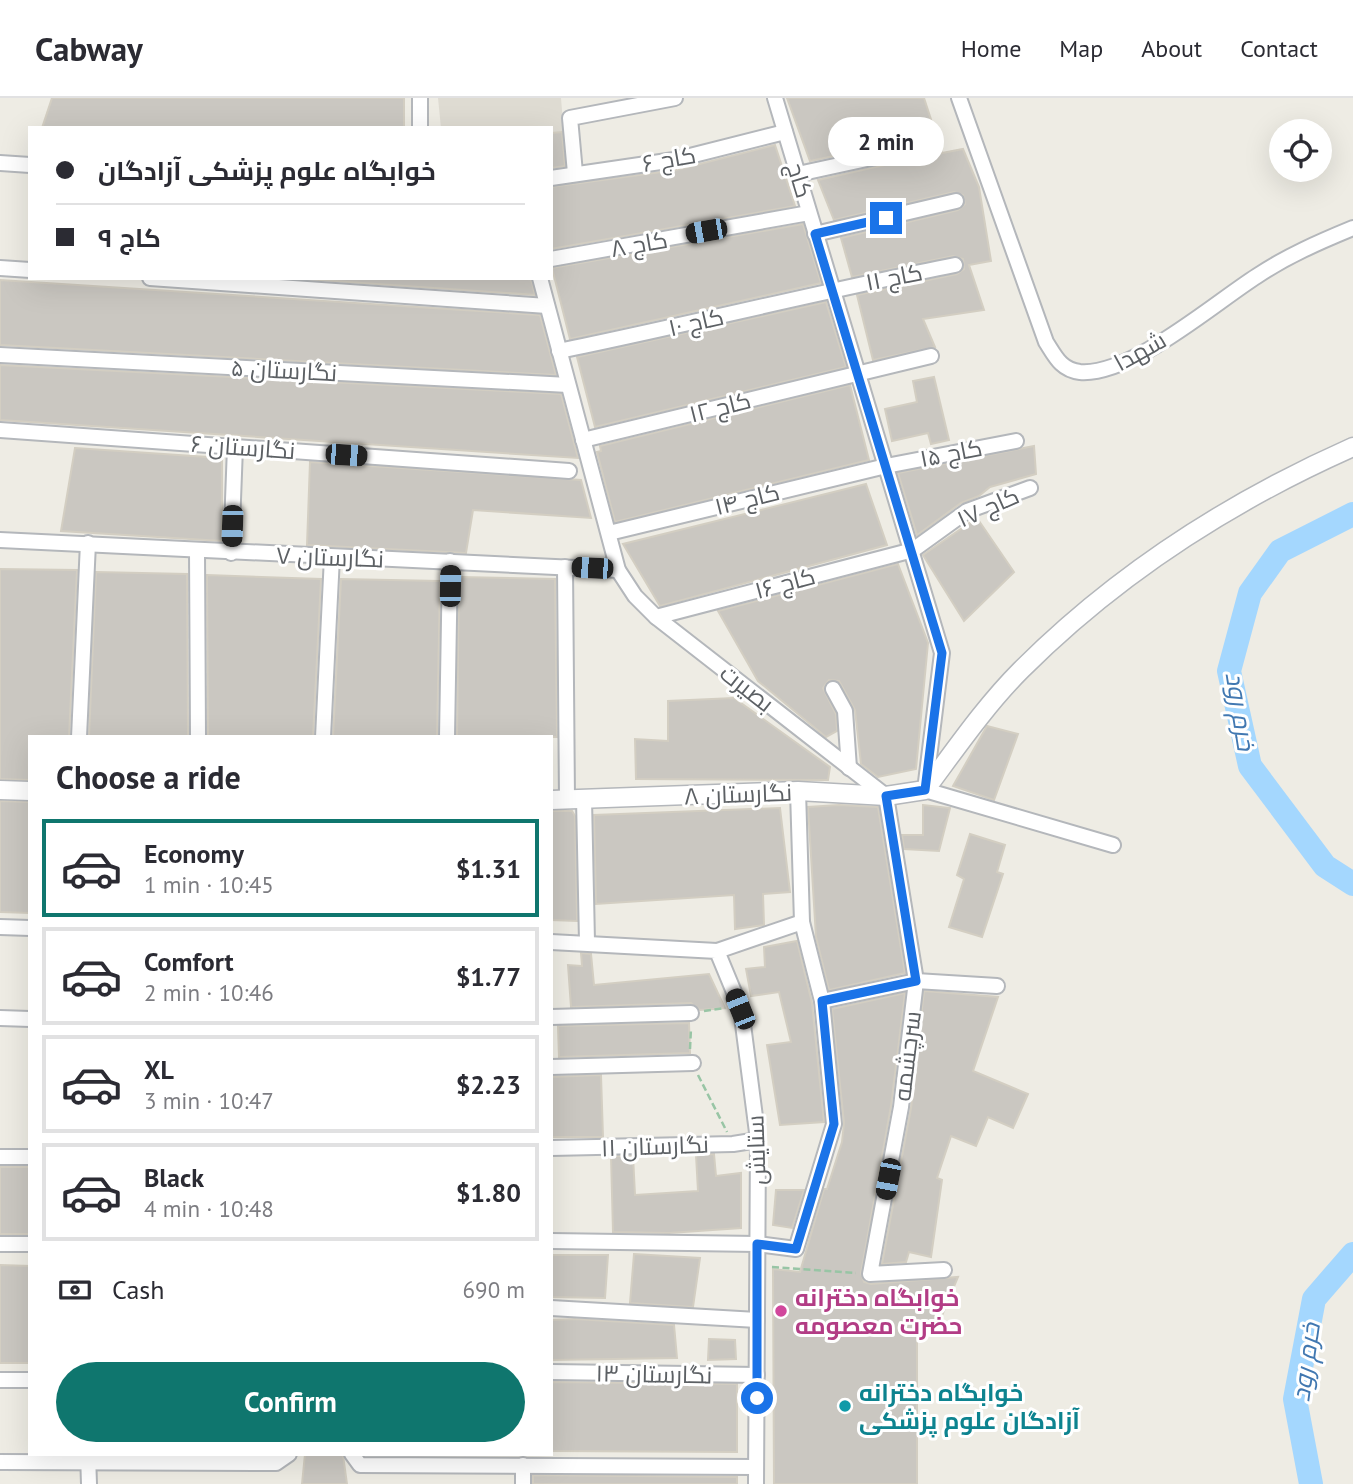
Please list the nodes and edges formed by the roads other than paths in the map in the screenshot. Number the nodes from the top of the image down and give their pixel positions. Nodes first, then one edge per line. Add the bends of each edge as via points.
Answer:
1 (420, 98) edge
2 (675, 98) edge
3 (775, 98) edge
4 (959, 98) edge
5 (420, 126) edge
6 (785, 132) junction
7 (922, 147) dead end
8 (0, 163) edge
9 (28, 165) edge
10 (575, 173) junction
11 (798, 174) junction
12 (553, 178) edge
13 (956, 201) dead end
14 (809, 213) junction
15 (1353, 228) edge
16 (815, 234) junction
17 (553, 259) edge
18 (955, 265) dead end
19 (0, 268) edge
20 (28, 270) edge
21 (178, 280) edge
22 (540, 280) edge
23 (832, 289) junction
24 (547, 306) junction
25 (559, 351) junction
26 (0, 355) edge
27 (931, 356) dead end
28 (858, 374) junction
29 (568, 384) junction
30 (0, 430) edge
31 (583, 440) junction
32 (1016, 441) dead end
33 (235, 447) junction
34 (1353, 447) edge
35 (886, 466) junction
36 (569, 471) dead end
37 (1030, 488) dead end
38 (608, 533) junction
39 (0, 540) edge
40 (88, 543) junction
41 (913, 550) junction
42 (197, 551) junction
43 (231, 553) junction
44 (332, 557) junction
45 (450, 561) junction
46 (565, 567) junction
47 (618, 569) junction
48 (656, 617) junction
49 (833, 689) dead end
50 (79, 735) edge
51 (198, 735) edge
52 (323, 735) edge
53 (446, 735) edge
54 (849, 768) junction
55 (0, 790) edge
56 (925, 790) junction
57 (28, 791) edge
58 (797, 791) junction
59 (886, 796) junction
60 (567, 800) edge
61 (1113, 845) dead end
62 (802, 922) junction
63 (0, 927) edge
64 (28, 928) edge
65 (553, 942) edge
66 (587, 942) junction
67 (717, 951) junction
68 (916, 981) junction
69 (997, 986) dead end
70 (822, 1001) junction
71 (691, 1013) dead end
72 (553, 1017) edge
73 (0, 1018) edge
74 (28, 1019) edge
75 (693, 1063) dead end
76 (553, 1067) edge
77 (758, 1140) junction
78 (553, 1148) edge
79 (0, 1157) edge
80 (28, 1157) edge
81 (553, 1241) edge
82 (0, 1244) edge
83 (28, 1244) edge
84 (757, 1244) junction
85 (944, 1270) dead end
86 (553, 1308) edge
87 (757, 1320) junction
88 (553, 1373) edge
89 (757, 1375) junction
90 (0, 1380) edge
91 (28, 1380) edge
92 (286, 1456) edge
93 (353, 1456) edge
94 (88, 1458) edge
95 (188, 1458) edge
96 (0, 1462) edge
97 (523, 1465) junction
98 (756, 1467) junction
99 (89, 1484) edge
100 (523, 1484) edge
101 (756, 1484) edge

1 - 5 street
2 - 10 street via 570,118
3 - 6 street, کاج
4 - 15 street, شهدا via 1046,342 1063,367 1080,372 1111,370 1304,248
6 - 10 street, کاج ۶ via 674,160
6 - 11 street, کاج
7 - 11 street
8 - 9 street
10 - 12 street, کاج ۶
11 - 14 street, کاج
13 - 16 street
14 - 16 street, کاج
14 - 17 street, کاج ۸
16 - 23 street, کاج
18 - 23 street, کاج ۱۱
19 - 20 street
21 - 24 street
22 - 24 street, بصیرت
23 - 25 street, کاج ۱۰
23 - 28 street, کاج
24 - 25 street, بصیرت
25 - 29 street, بصیرت
26 - 29 street, نگارستان ۵
27 - 28 street, کاج ۱۲
28 - 31 street, کاج ۱۲
28 - 35 street, کاج
29 - 31 street, بصیرت
30 - 33 street, نگارستان ۶
31 - 38 street, بصیرت
32 - 35 street, کاج ۱۵
33 - 36 street, نگارستان ۶
33 - 43 street
34 - 56 street via 1246,499 1181,538 1093,605 1019,671
35 - 38 street, کاج ۱۴
35 - 41 street, کاج
37 - 41 street, کاج ۱۷ via 967,511
38 - 47 street, بصیرت
39 - 40 street, نگارستان ۷
40 - 42 street, نگارستان ۷
40 - 50 street
41 - 48 street, کاج ۱۶
41 - 56 street, کاج via 942,653
42 - 43 street, نگارستان ۷
42 - 51 street
43 - 44 street, نگارستان ۷
44 - 45 street, نگارستان ۷
44 - 52 street
45 - 46 street, نگارستان ۷
45 - 53 street
46 - 47 street, نگارستان ۷
46 - 60 street
47 - 48 street, بصیرت
48 - 54 street, بصیرت
49 - 54 street via 845,711
54 - 59 street, بصیرت
55 - 57 street
56 - 59 street, نگارستان ۸
56 - 61 street
58 - 59 street, نگارستان ۸
58 - 60 street, نگارستان ۸
58 - 62 street
59 - 68 street, سرچشمه
60 - 66 street
62 - 67 street
62 - 70 street
63 - 64 street
65 - 66 street
66 - 67 street
67 - 77 street, ستایش via 740,1009
68 - 69 street
68 - 70 street
68 - 85 street, سرچشمه via 901,1107 870,1274
70 - 84 street via 834,1124 796,1249
71 - 72 street
73 - 74 street
75 - 76 street
77 - 78 street, نگارستان ۱۱
77 - 84 street, ستایش
79 - 80 street
81 - 84 street
82 - 83 street
84 - 87 street, ستایش
86 - 87 street
87 - 89 street, ستایش
88 - 89 street, نگارستان ۱۳
89 - 98 street, ستایش
90 - 91 street
92 - 95 street via 276,1464
93 - 97 street via 360,1465
94 - 95 street
94 - 96 street
94 - 99 street
97 - 98 street
97 - 100 street
98 - 101 street, ستایش

